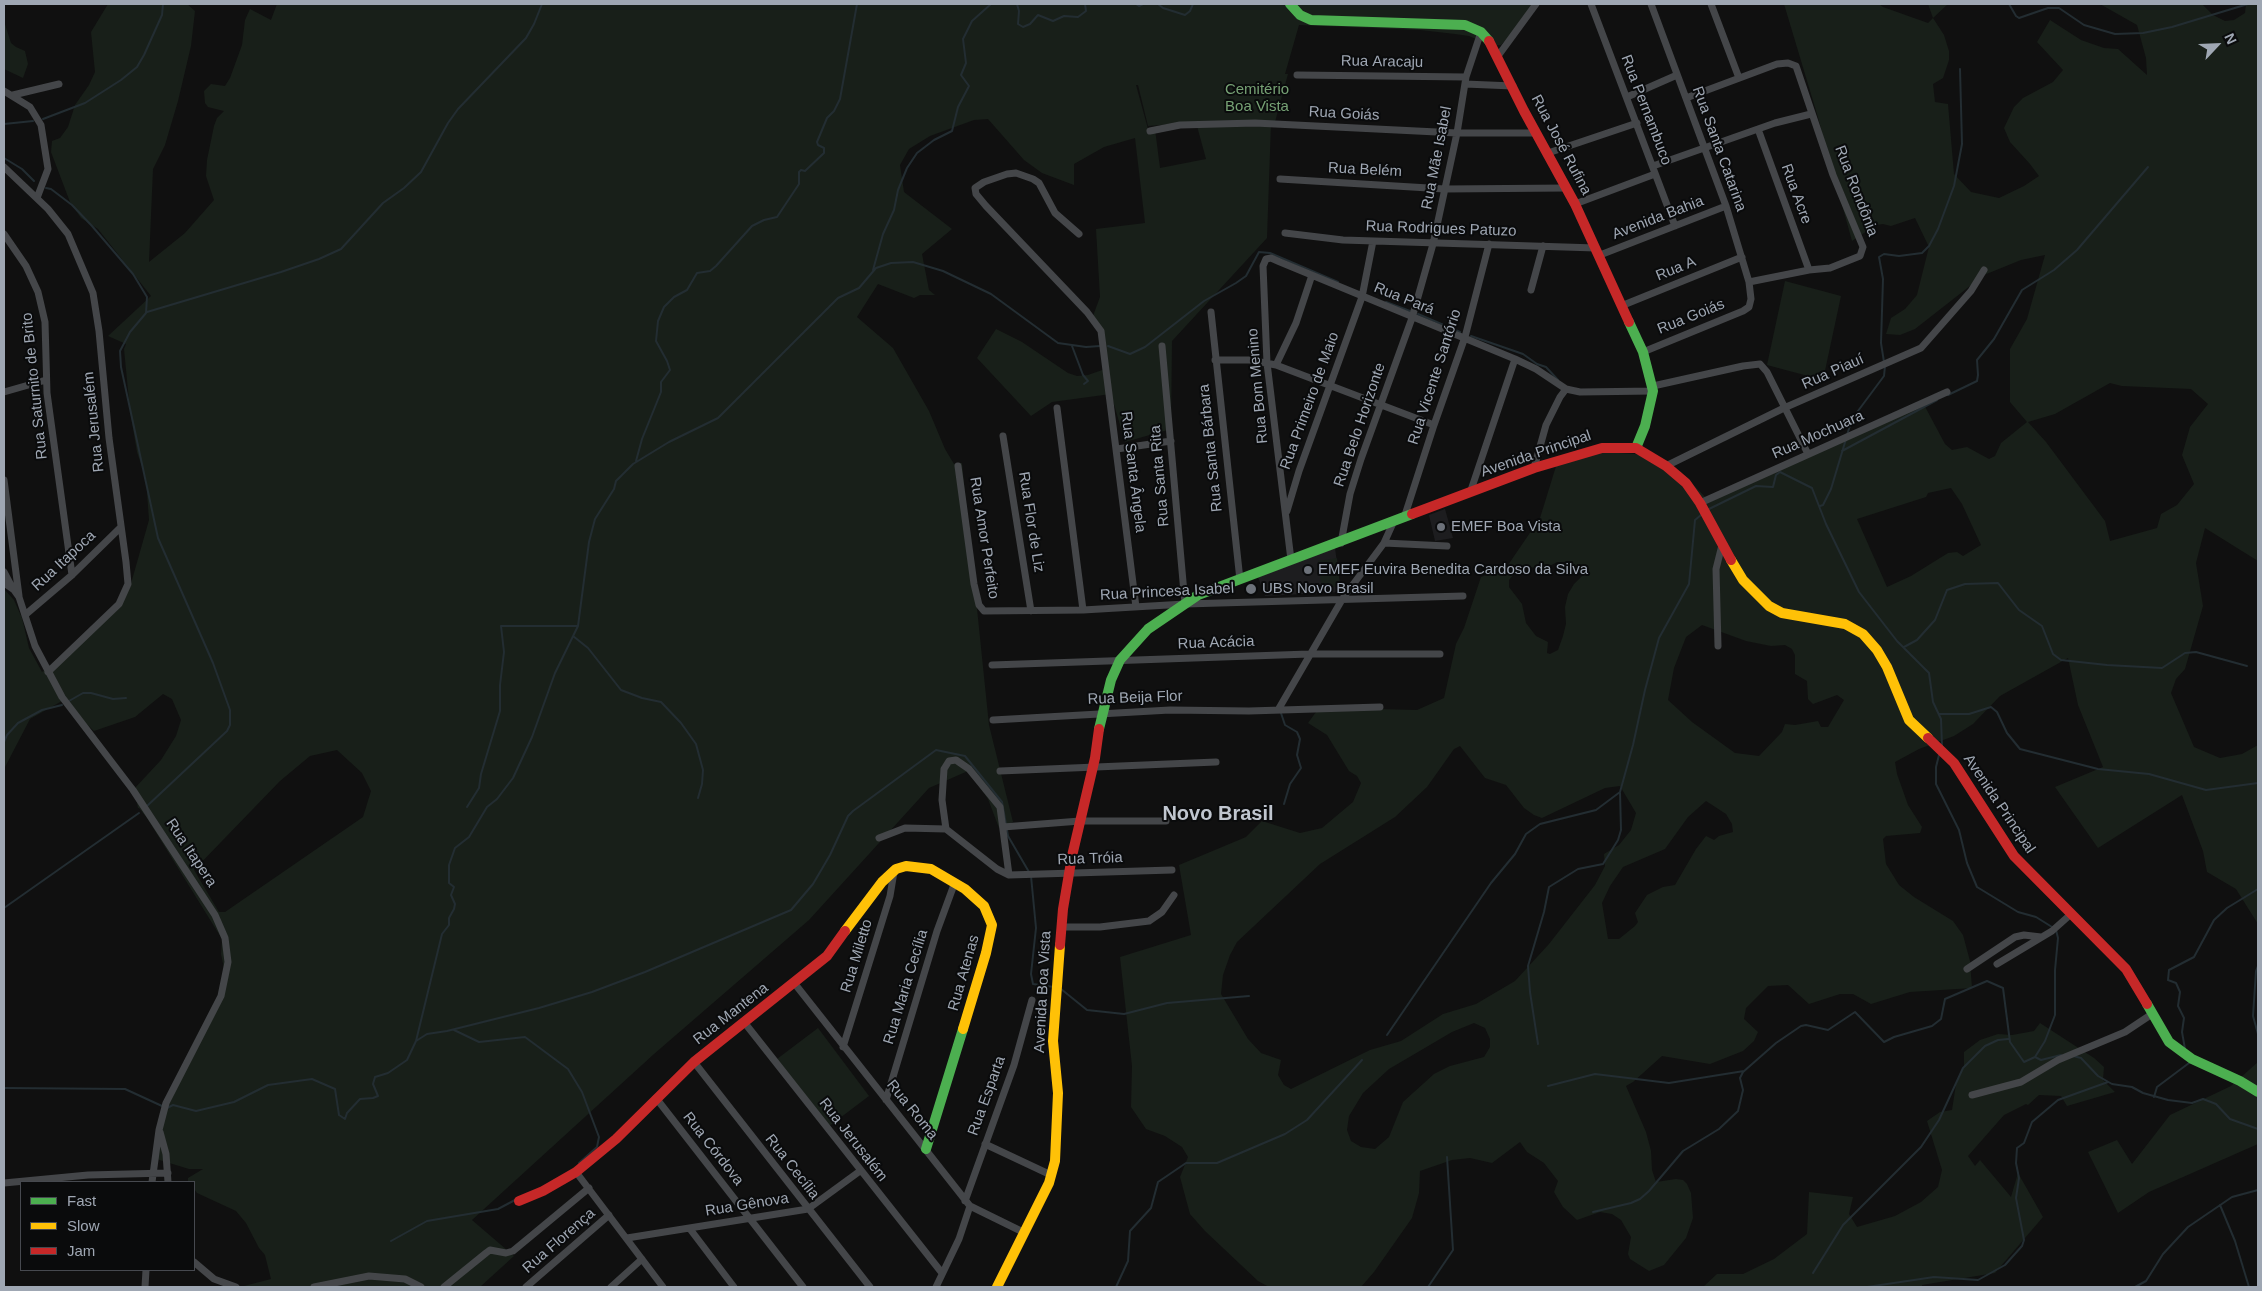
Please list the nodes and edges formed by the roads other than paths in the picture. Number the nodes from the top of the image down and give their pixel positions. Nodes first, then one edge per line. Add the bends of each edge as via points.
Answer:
1 (1290, 4) edge
2 (1536, 4) edge
3 (1591, 4) edge
4 (1650, 4) edge
5 (1711, 4) edge
6 (1481, 32) junction
7 (1498, 56) junction
8 (1296, 75) dead end
9 (1677, 75) junction
10 (1739, 78) junction
11 (1466, 80) junction
12 (59, 84) dead end
13 (1513, 86) junction
14 (4, 91) edge
15 (13, 95) junction
16 (1627, 97) junction
17 (1686, 98) junction
18 (1811, 114) junction
19 (1636, 123) junction
20 (1758, 129) junction
21 (1150, 131) dead end
22 (1457, 133) junction
23 (1536, 134) junction
24 (1704, 149) junction
25 (1548, 153) junction
26 (4, 167) edge
27 (1654, 170) junction
28 (1280, 179) dead end
29 (1568, 188) junction
30 (1445, 189) junction
31 (37, 198) junction
32 (1576, 204) junction
33 (1726, 206) junction
34 (1675, 226) junction
35 (1285, 232) dead end
36 (4, 234) edge
37 (1080, 234) dead end
38 (1373, 241) junction
39 (1433, 244) junction
40 (1489, 244) junction
41 (1544, 246) junction
42 (1598, 252) junction
43 (1742, 256) junction
44 (1809, 270) junction
45 (1984, 270) dead end
46 (1312, 275) junction
47 (1749, 282) junction
48 (1531, 290) dead end
49 (1362, 297) junction
50 (1621, 306) junction
51 (1749, 307) joint
52 (1211, 312) dead end
53 (1412, 318) junction
54 (1465, 337) junction
55 (1162, 346) dead end
56 (1643, 352) junction
57 (1515, 359) junction
58 (1215, 360) junction
59 (1267, 363) junction
60 (1276, 365) junction
61 (46, 380) junction
62 (1330, 385) junction
63 (1566, 389) junction
64 (1653, 389) junction
65 (4, 392) edge
66 (1947, 392) dead end
67 (1382, 404) junction
68 (1057, 408) dead end
69 (1784, 408) junction
70 (1434, 425) junction
71 (1003, 436) dead end
72 (1171, 441) junction
73 (1636, 448) junction
74 (1117, 450) junction
75 (1808, 454) junction
76 (958, 466) dead end
77 (1666, 466) junction
78 (1534, 468) junction
79 (4, 480) edge
80 (1470, 493) junction
81 (1700, 503) junction
82 (1286, 514) junction
83 (1404, 518) junction
84 (1393, 523) junction
85 (10, 526) junction
86 (121, 527) junction
87 (4, 532) edge
88 (1341, 542) junction
89 (1384, 542) junction
90 (1722, 545) junction
91 (1447, 546) dead end
92 (1291, 560) junction
93 (4, 572) edge
94 (72, 575) junction
95 (1240, 580) junction
96 (4, 583) edge
97 (14, 590) junction
98 (1463, 596) dead end
99 (19, 597) junction
100 (1343, 598) junction
101 (1185, 604) junction
102 (1136, 607) junction
103 (1083, 610) junction
104 (1031, 611) junction
105 (987, 612) joint
106 (25, 615) junction
107 (1718, 646) dead end
108 (1309, 654) junction
109 (1440, 654) dead end
110 (1120, 660) junction
111 (992, 665) dead end
112 (48, 672) junction
113 (1108, 690) joint
114 (1380, 707) dead end
115 (1278, 710) junction
116 (1102, 712) junction
117 (993, 720) dead end
118 (1216, 762) dead end
119 (1093, 768) junction
120 (1000, 771) dead end
121 (1080, 821) junction
122 (1166, 821) dead end
123 (1003, 827) junction
124 (946, 829) junction
125 (879, 838) dead end
126 (1172, 870) dead end
127 (894, 872) junction
128 (1069, 874) junction
129 (1009, 875) junction
130 (955, 882) junction
131 (1174, 895) dead end
132 (2071, 914) junction
133 (1062, 927) junction
134 (2041, 938) junction
135 (1997, 964) dead end
136 (1967, 969) dead end
137 (795, 984) junction
138 (1032, 1000) dead end
139 (2152, 1014) junction
140 (744, 1022) junction
141 (843, 1047) junction
142 (694, 1062) junction
143 (2258, 1092) edge
144 (1972, 1095) dead end
145 (656, 1098) junction
146 (886, 1100) junction
147 (159, 1130) junction
148 (985, 1144) junction
149 (926, 1149) junction
150 (860, 1171) junction
151 (576, 1172) junction
152 (153, 1173) junction
153 (168, 1173) junction
154 (1051, 1175) junction
155 (20, 1181) edge
156 (25, 1181) edge
157 (152, 1181) edge
158 (168, 1181) edge
159 (4, 1183) edge
160 (589, 1188) junction
161 (519, 1201) dead end
162 (968, 1204) junction
163 (808, 1209) junction
164 (609, 1215) junction
165 (750, 1219) junction
166 (690, 1229) junction
167 (1025, 1233) junction
168 (627, 1238) junction
169 (642, 1259) junction
170 (195, 1263) edge
171 (146, 1271) edge
172 (942, 1273) junction
173 (145, 1287) edge
174 (236, 1287) edge
175 (314, 1287) edge
176 (421, 1287) edge
177 (444, 1287) edge
178 (526, 1287) edge
179 (611, 1287) edge
180 (664, 1287) edge
181 (734, 1287) edge
182 (804, 1287) edge
183 (870, 1287) edge
184 (936, 1287) edge
185 (997, 1287) edge

1 - 6 street via 1300,15 1311,20 1465,25
2 - 7 street
3 - 16 street, Rua Pernambuco
4 - 9 street, Rua Santa Catarina
5 - 10 street
6 - 7 street, Rua José Rufina via 1492,43
6 - 11 street, Rua Mãe Isabel
7 - 13 street, Rua José Rufina
8 - 11 street, Rua Aracaju
9 - 16 street
9 - 17 street, Rua Santa Catarina
10 - 17 street
10 - 18 street, Rua Rondônia via 1788,62 1798,68
11 - 13 street, Rua Aracaju
11 - 22 street, Rua Mãe Isabel
12 - 15 street
13 - 23 street, Rua José Rufina
14 - 15 street
15 - 31 street via 30,107 41,125 48,169
16 - 19 street, Rua Pernambuco
17 - 24 street, Rua Santa Catarina
18 - 20 street
18 - 44 street, Rua Rondônia via 1863,247 1860,256 1830,268
19 - 25 street
19 - 27 street, Rua Pernambuco
20 - 24 street
20 - 44 street, Rua Acre
21 - 22 street, Rua Goiás via 1180,125 1255,123
22 - 23 street, Rua Goiás
22 - 30 street, Rua Mãe Isabel
23 - 25 street, Rua José Rufina
24 - 27 street
24 - 33 street, Rua Santa Catarina
25 - 29 street, Rua José Rufina
26 - 31 street, Rua Jerusalém
27 - 32 street
27 - 34 street, Rua Pernambuco
28 - 30 street, Rua Belém
29 - 30 street, Rua Belém
29 - 32 street, Rua José Rufina
30 - 39 street, Rua Mãe Isabel
31 - 86 street, Rua Jerusalém via 68,234 93,293
32 - 42 street, Rua José Rufina
33 - 34 street, Avenida Bahia
33 - 43 street, Rua Santa Catarina
34 - 42 street, Avenida Bahia
35 - 38 street, Rua Rodrigues Patuzo via 1327,239
36 - 61 street, Rua Saturnito de Brito via 26,266 38,292 45,322
37 - 74 street, Rua Santa Ângela via 1055,213 1033,179 1016,173 1007,174 975,188 976,194 1099,327
38 - 39 street, Rua Rodrigues Patuzo
38 - 49 street, Rua Primeiro de Maio
39 - 40 street, Rua Rodrigues Patuzo
39 - 53 street, Rua Mãe Isabel
40 - 41 street, Rua Rodrigues Patuzo
40 - 54 street, Rua Vicente Santório
41 - 42 street, Rua Rodrigues Patuzo
41 - 48 street
42 - 50 street, Rua José Rufina
43 - 47 street, Rua Santa Catarina
43 - 50 street, Rua A
44 - 47 street, Rua Rondônia
45 - 69 street, Rua Piauí via 1971,291 1924,346
46 - 49 street, Rua Pará
46 - 59 street, Rua Bom Menino via 1273,258 1264,261
46 - 60 street via 1296,323
47 - 51 street, Rua Santa Catarina
49 - 53 street, Rua Pará
49 - 62 street, Rua Primeiro de Maio
50 - 56 street, Rua José Rufina
51 - 56 street, Rua Goiás
52 - 58 street, Rua Santa Bárbara
53 - 54 street, Rua Pará
53 - 67 street, Rua Belo Horizonte
54 - 57 street, Rua Pará
54 - 70 street, Rua Vicente Santório
55 - 72 street, Rua Santa Rita
56 - 64 street, Rua José Rufina
57 - 63 street, Rua Pará
57 - 80 street
58 - 59 street
58 - 95 street, Rua Santa Bárbara
59 - 60 street
59 - 82 street, Rua Bom Menino
60 - 62 street
61 - 65 street
61 - 94 street, Rua Saturnito de Brito
62 - 67 street
62 - 82 street, Rua Primeiro de Maio
63 - 64 street via 1580,392
63 - 78 street via 1546,425
64 - 69 street via 1760,364
64 - 73 street, Rua José Rufina via 1645,426
66 - 75 street, Rua Mochuara
67 - 70 street
67 - 88 street, Rua Belo Horizonte via 1350,494
68 - 103 street, Rua Princesa Isabel
69 - 75 street
69 - 77 street, Rua Piauí
70 - 83 street, Rua Vicente Santório
71 - 104 street, Rua Flor de Liz
72 - 74 street
72 - 101 street, Rua Santa Rita
73 - 77 street, Avenida Principal
73 - 78 street, Avenida Principal via 1593,450
74 - 102 street, Rua Santa Ângela
75 - 81 street, Rua Mochuara
76 - 105 street, Rua Amor Perfeito via 974,584 979,605
77 - 81 street, Avenida Principal via 1686,483
78 - 80 street, Avenida Principal
79 - 85 street
80 - 83 street, Avenida Principal
81 - 90 street, Avenida Principal
82 - 92 street, Rua Bom Menino
83 - 84 street, Avenida Principal
84 - 88 street, Avenida Principal
84 - 89 street
85 - 87 street
85 - 99 street
86 - 94 street, Rua Itapoca
86 - 112 street, Rua Jerusalém via 128,584 124,598
88 - 92 street, Avenida Principal
89 - 91 street
89 - 100 street
90 - 107 street via 1716,569
90 - 132 street, Avenida Principal via 1749,588 1768,606 1782,613 1845,624 1868,639 1888,667 1909,720 1951,759 2014,856
92 - 95 street, Avenida Principal
93 - 97 street
94 - 106 street, Rua Itapoca
95 - 101 street, Avenida Principal via 1198,595
96 - 97 street, Rua Itapera
97 - 99 street, Rua Itapera
98 - 100 street, Rua Princesa Isabel
99 - 106 street, Rua Itapera
100 - 101 street, Rua Princesa Isabel
100 - 108 street
101 - 102 street, Rua Princesa Isabel
101 - 110 street, Avenida Principal via 1148,629
102 - 103 street, Rua Princesa Isabel
103 - 104 street, Rua Princesa Isabel
104 - 105 street, Rua Princesa Isabel
106 - 112 street, Rua Itapera
108 - 109 street, Rua Acácia
108 - 110 street, Rua Acácia
108 - 115 street
110 - 111 street, Rua Acácia
110 - 113 street, Avenida Principal
112 - 147 street, Rua Itapera via 62,697 133,790 215,915 225,938 228,962 221,996 165,1106
113 - 116 street, Avenida Boa Vista
114 - 115 street, Rua Beija Flor
115 - 116 street, Rua Beija Flor
116 - 117 street, Rua Beija Flor
116 - 119 street, Avenida Boa Vista
118 - 119 street
119 - 120 street
119 - 121 street, Avenida Boa Vista
121 - 122 street
121 - 123 street
121 - 128 street, Avenida Boa Vista
123 - 124 street via 997,802 966,766 953,759 945,765 942,781
123 - 129 street
124 - 125 street via 909,827
124 - 129 street via 996,869
126 - 128 street, Rua Tróia
127 - 130 street, Rua Atenas via 906,866 921,867
127 - 137 street, Rua Mantena via 875,891 834,949
127 - 141 street, Rua Miletto via 890,896
128 - 129 street, Rua Tróia
128 - 133 street, Avenida Boa Vista
130 - 146 street, Rua Maria Cecília
130 - 149 street, Rua Atenas via 984,906 991,919 992,931
131 - 133 street via 1162,912 1149,920 1100,927
132 - 134 street
132 - 139 street, Avenida Principal via 2124,965
133 - 154 street, Avenida Boa Vista via 1053,1041 1058,1093 1056,1154
134 - 135 street
134 - 136 street via 2015,937
137 - 140 street, Rua Mantena
137 - 141 street, Rua Roma
138 - 148 street, Rua Esparta via 1014,1065
139 - 143 street, Avenida Principal via 2166,1038 2181,1052
139 - 144 street via 2125,1032 2058,1060 2021,1082
140 - 142 street, Rua Mantena
140 - 150 street, Rua Jerusalém
141 - 146 street, Rua Roma
142 - 145 street, Rua Mantena
142 - 163 street, Rua Cecília
145 - 151 street, Rua Mantena via 616,1139
145 - 165 street, Rua Córdova
146 - 149 street, Rua Roma
147 - 152 street, Rua Itapera
147 - 153 street
148 - 154 street
148 - 162 street, Rua Esparta
149 - 162 street, Rua Roma
150 - 163 street, Rua Gênova
150 - 172 street, Rua Jerusalém
151 - 160 street
151 - 161 street, Rua Mantena
152 - 153 street
152 - 156 street
152 - 157 street, Rua Itapera
153 - 158 street
154 - 167 street, Avenida Boa Vista
155 - 159 street
160 - 164 street
160 - 177 street via 513,1251 486,1252
162 - 167 street, Rua Roma
162 - 172 street, Rua Esparta via 959,1239
163 - 165 street, Rua Gênova
163 - 183 street, Rua Cecília
164 - 168 street
164 - 178 street, Rua Florença
165 - 166 street, Rua Gênova
165 - 182 street, Rua Córdova
166 - 168 street, Rua Gênova
166 - 181 street
167 - 185 street, Avenida Boa Vista
168 - 169 street
169 - 179 street
169 - 180 street
170 - 174 street via 214,1279
171 - 173 street
172 - 184 street, Rua Esparta
175 - 176 street via 369,1276 404,1279

